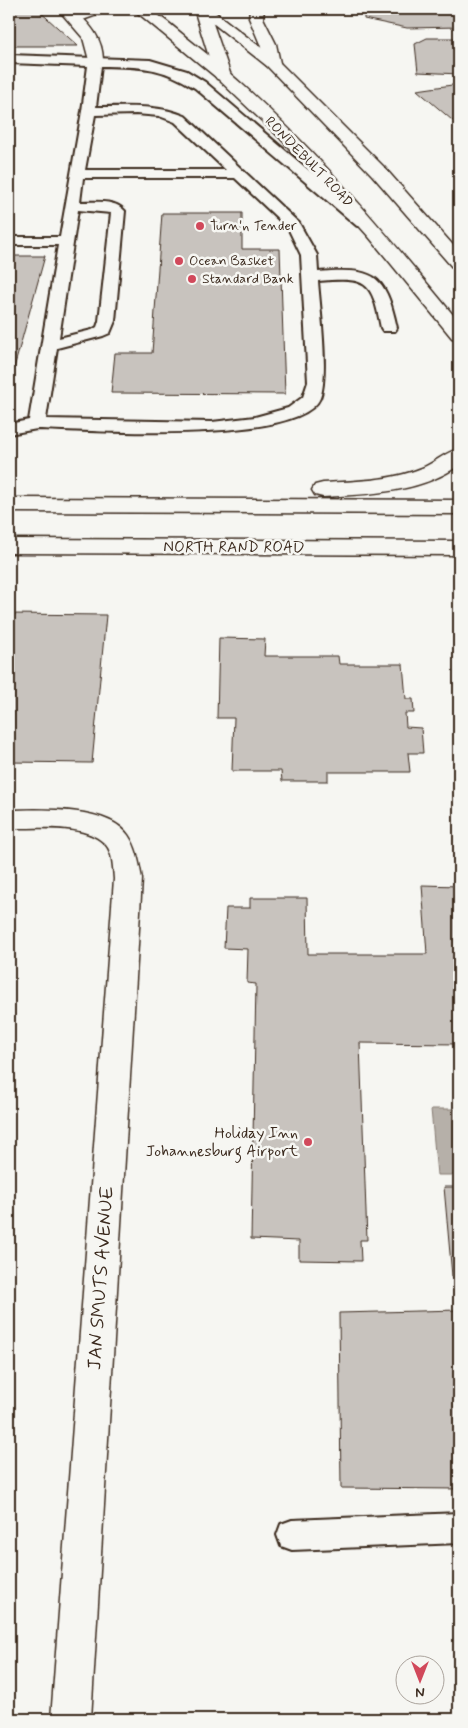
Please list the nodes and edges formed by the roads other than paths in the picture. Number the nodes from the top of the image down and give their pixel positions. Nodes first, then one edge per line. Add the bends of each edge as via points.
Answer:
1 (100, 9) edge
2 (140, 9) edge
3 (202, 9) edge
4 (257, 9) edge
5 (70, 14) edge
6 (9, 60) edge
7 (95, 61) junction
8 (272, 64) junction
9 (224, 76) junction
10 (89, 111) junction
11 (77, 174) junction
12 (239, 174) junction
13 (72, 206) junction
14 (9, 241) edge
15 (66, 241) junction
16 (385, 243) junction
17 (459, 264) edge
18 (310, 277) junction
19 (389, 328) dead end
20 (459, 334) edge
21 (50, 344) junction
22 (37, 424) junction
23 (9, 429) edge
24 (459, 455) edge
25 (9, 505) edge
26 (162, 505) junction
27 (459, 507) edge
28 (9, 546) edge
29 (459, 548) edge
30 (9, 819) edge
31 (459, 1528) edge
32 (292, 1535) dead end
33 (71, 1719) edge

1 - 5 main road
2 - 9 main road, RONDEBULT ROAD
3 - 8 main road
3 - 9 main road
4 - 8 main road via 256,18 268,44
5 - 7 main road via 96,47
6 - 7 lane
7 - 10 lane
7 - 16 lane via 150,64 182,74 200,85
8 - 17 main road via 378,171
9 - 16 main road, RONDEBULT ROAD via 318,168
10 - 11 lane
10 - 12 lane via 171,114
11 - 12 lane
11 - 13 lane
12 - 18 lane via 294,226 309,255
13 - 15 lane
13 - 21 lane via 111,207 118,211 107,321 104,330 93,335
14 - 15 lane
15 - 21 lane
16 - 20 main road, RONDEBULT ROAD
18 - 19 lane via 349,275 370,280 382,296
18 - 22 lane via 316,382 311,399 294,412 255,422 212,427
21 - 22 lane
22 - 23 lane
24 - 26 main road via 437,471 415,479 357,488 233,496
25 - 26 main road
26 - 27 main road
28 - 29 main road, NORTH RAND ROAD
30 - 33 main road, JAN SMUTS AVENUE via 66,820 95,826 116,839 125,858 128,879
31 - 32 lane

